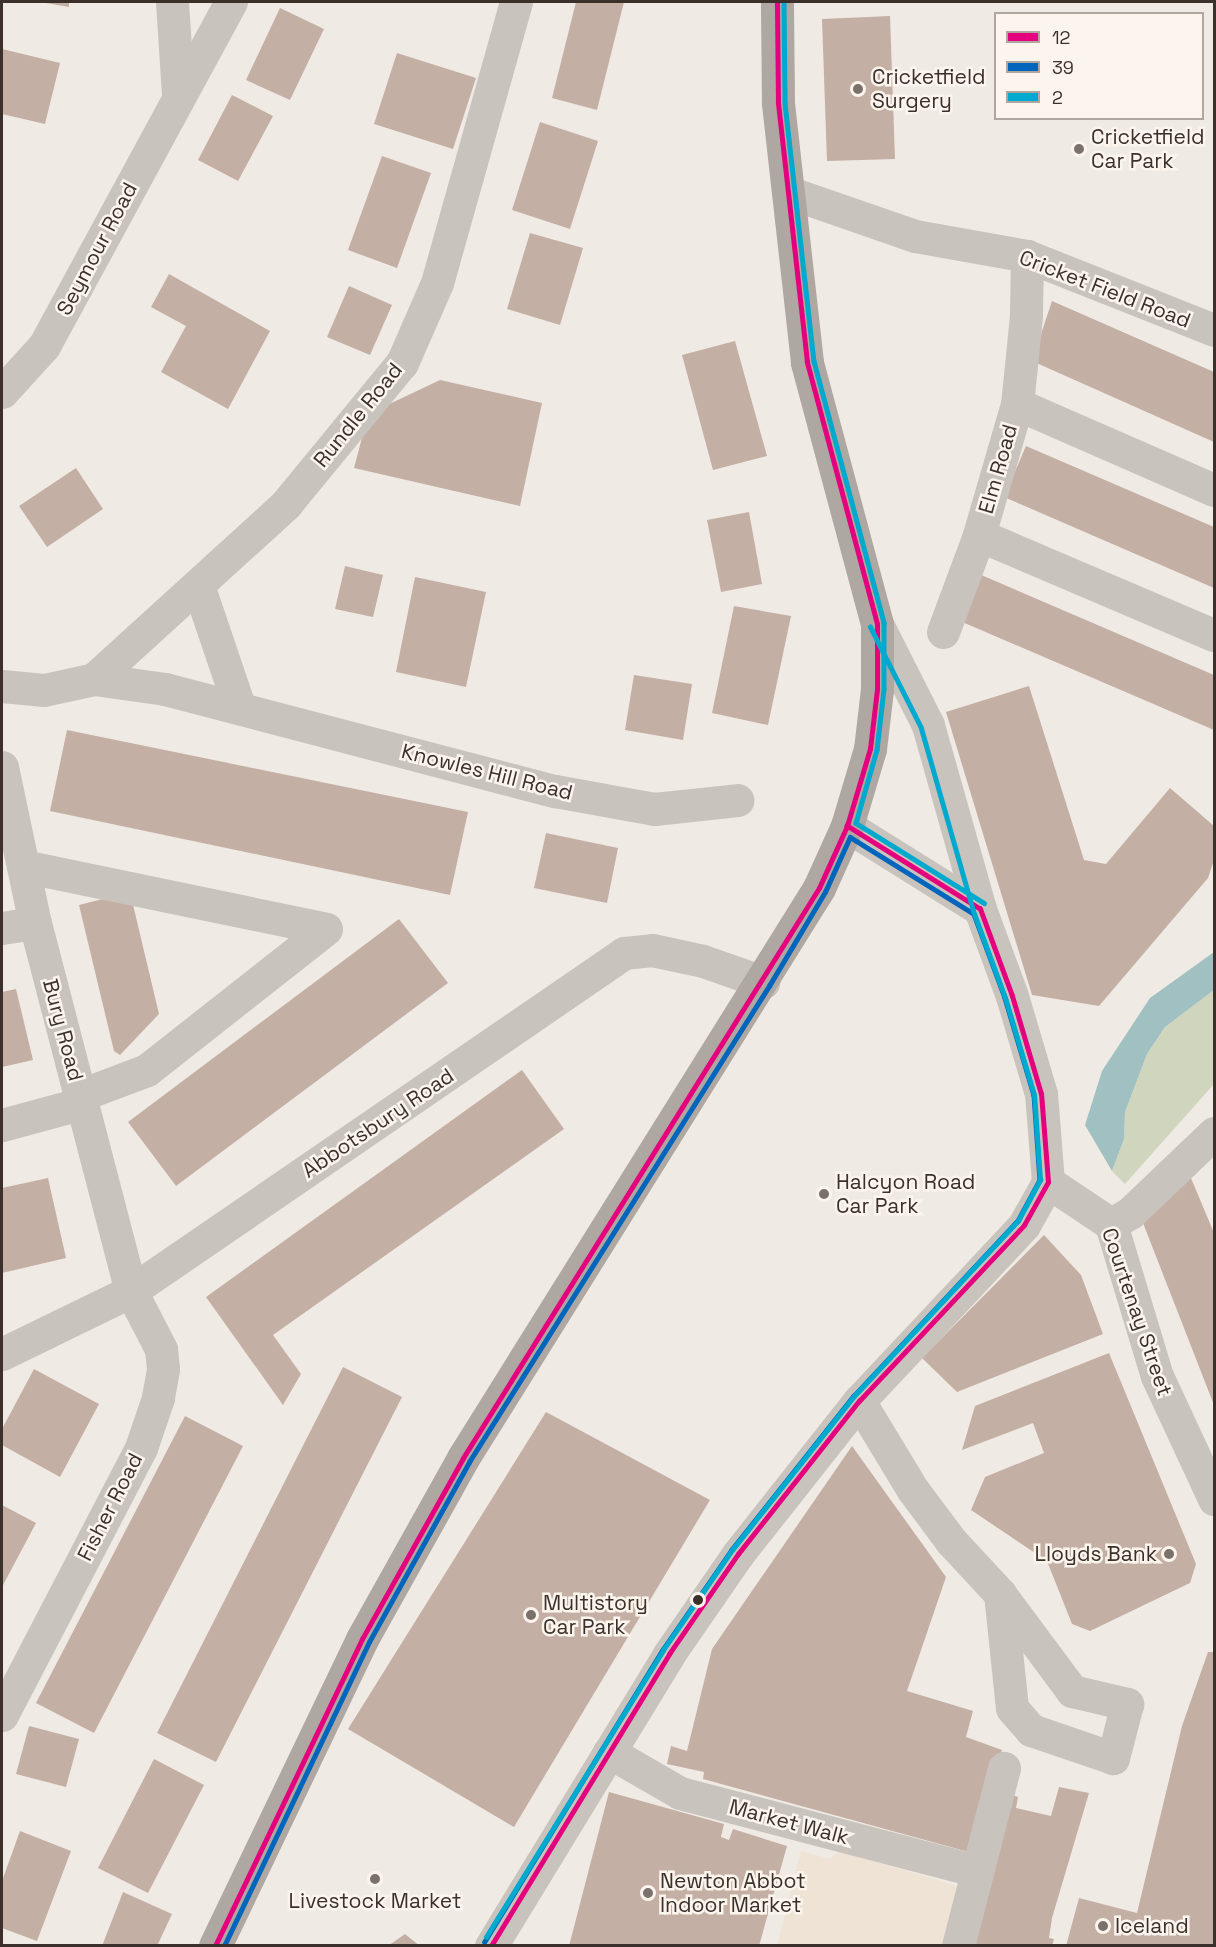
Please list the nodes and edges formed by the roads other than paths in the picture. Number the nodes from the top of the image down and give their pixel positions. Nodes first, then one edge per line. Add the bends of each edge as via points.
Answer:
1 (172, 2) edge
2 (231, 2) edge
3 (516, 2) edge
4 (777, 2) edge
5 (178, 94) junction
6 (788, 192) junction
7 (1027, 256) junction
8 (1215, 330) edge
9 (2, 392) edge
10 (1017, 404) junction
11 (1215, 490) edge
12 (979, 535) junction
13 (198, 585) junction
14 (877, 624) junction
15 (943, 632) dead end
16 (1215, 635) edge
17 (94, 679) junction
18 (2, 686) edge
19 (240, 706) junction
20 (2, 767) edge
21 (738, 801) dead end
22 (847, 826) junction
23 (23, 866) junction
24 (980, 909) junction
25 (35, 923) junction
26 (2, 928) edge
27 (763, 982) junction
28 (82, 1099) junction
29 (2, 1125) edge
30 (1215, 1133) edge
31 (1048, 1182) junction
32 (1111, 1224) junction
33 (131, 1291) junction
34 (2, 1354) edge
35 (859, 1401) junction
36 (1215, 1499) edge
37 (1000, 1594) junction
38 (2, 1715) edge
39 (609, 1752) junction
40 (1004, 1768) dead end
41 (977, 1871) junction
42 (492, 1943) edge
43 (215, 1946) edge
44 (958, 1946) edge

1 - 5 street
2 - 5 street, Seymour Road
3 - 13 street, Rundle Road via 437,282 402,363 286,504
4 - 6 main road via 778,103
5 - 9 street, Seymour Road via 110,229 44,346
6 - 7 street, Cricket Field Road via 915,236
6 - 14 main road via 807,362
7 - 8 street, Cricket Field Road
7 - 10 street, Elm Road via 1026,316
10 - 11 street
10 - 12 street, Elm Road
12 - 15 street
12 - 16 street, Elm Road
13 - 17 street, Rundle Road
13 - 19 street
14 - 22 main road via 877,689 870,749
14 - 24 street via 928,725
17 - 18 street, Knowles Hill Road via 44,690
17 - 19 street, Knowles Hill Road via 165,689
19 - 21 street, Knowles Hill Road via 555,791 654,809
20 - 23 street, Bury Road
22 - 24 street
22 - 27 main road via 819,888
23 - 25 street, Bury Road
23 - 28 street via 326,928 147,1070
24 - 31 street via 1012,996 1041,1094
25 - 26 street
25 - 28 street, Bury Road
27 - 33 street, Abbotsbury Road via 703,961 652,950 624,953
27 - 43 main road via 463,1458 362,1639
28 - 29 street
28 - 33 street, Bury Road
30 - 32 street via 1130,1213
31 - 32 street, Courtenay Street
31 - 35 street via 1024,1225
32 - 36 street, Courtenay Street via 1157,1376
33 - 34 street, Abbotsbury Road
33 - 38 street, Fisher Road via 161,1349 163,1369 158,1398 141,1448
35 - 37 street via 913,1490
35 - 39 street via 797,1476 669,1654
37 - 37 street via 1072,1691 1126,1704 1113,1758 1031,1730 1012,1708
39 - 41 street, Market Walk via 680,1793
39 - 42 street
40 - 41 street
41 - 44 street

